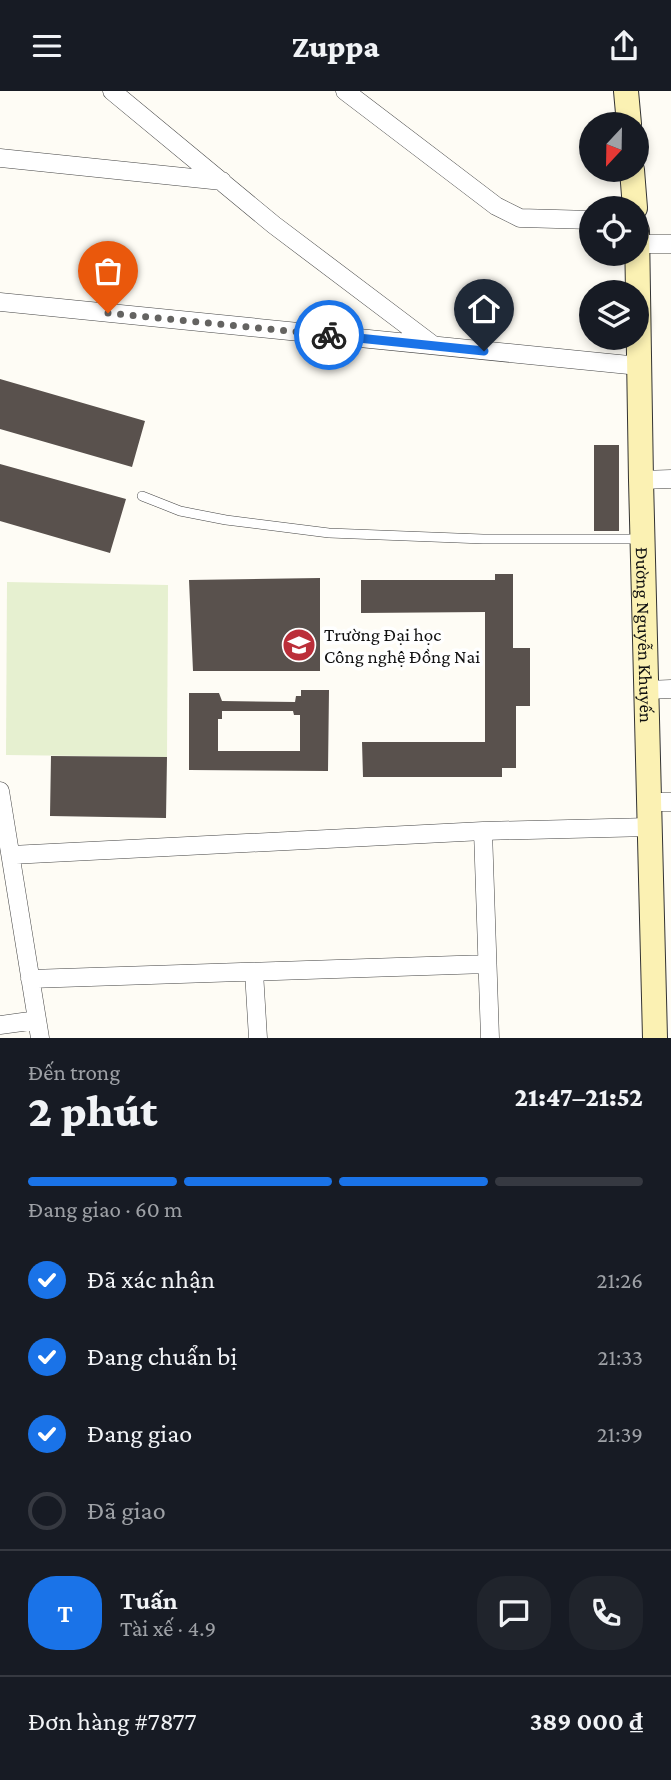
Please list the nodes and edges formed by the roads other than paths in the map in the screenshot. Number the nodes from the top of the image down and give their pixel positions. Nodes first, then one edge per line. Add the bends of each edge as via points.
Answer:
1 (112, 91) edge
2 (345, 91) edge
3 (626, 91) edge
4 (628, 112) edge
5 (0, 158) edge
6 (222, 181) junction
7 (579, 220) edge
8 (649, 244) edge
9 (671, 244) edge
10 (638, 266) edge
11 (0, 302) edge
12 (433, 345) junction
13 (639, 366) junction
14 (671, 479) edge
15 (640, 480) junction
16 (142, 496) dead end
17 (642, 539) junction
18 (671, 689) edge
19 (646, 690) junction
20 (0, 792) edge
21 (660, 802) edge
22 (650, 827) junction
23 (483, 831) junction
24 (12, 855) junction
25 (8, 885) edge
26 (487, 964) junction
27 (254, 972) junction
28 (662, 976) edge
29 (30, 979) junction
30 (0, 1025) edge
31 (38, 1029) edge
32 (258, 1038) edge
33 (490, 1038) edge
34 (655, 1038) edge

1 - 6 street
2 - 7 street via 496,206 520,218
3 - 4 street
5 - 6 street
6 - 12 street
8 - 9 street
10 - 13 street, Đường Nguyễn Khuyến
11 - 12 street
12 - 13 street
13 - 15 street, Đường Nguyễn Khuyến
14 - 15 street
15 - 17 street, Đường Nguyễn Khuyến
16 - 17 lane via 180,511 329,533
17 - 19 street, Đường Nguyễn Khuyến
18 - 19 street
19 - 21 street, Đường Nguyễn Khuyến
20 - 24 street
21 - 22 street, Đường Nguyễn Khuyến
22 - 23 street
22 - 28 street, Đường Nguyễn Khuyến
23 - 24 street
23 - 26 street
24 - 25 street
25 - 29 street
26 - 27 street
26 - 33 street
27 - 29 street
27 - 32 street
28 - 34 street, Đường Nguyễn Khuyến
29 - 31 street
30 - 31 street

